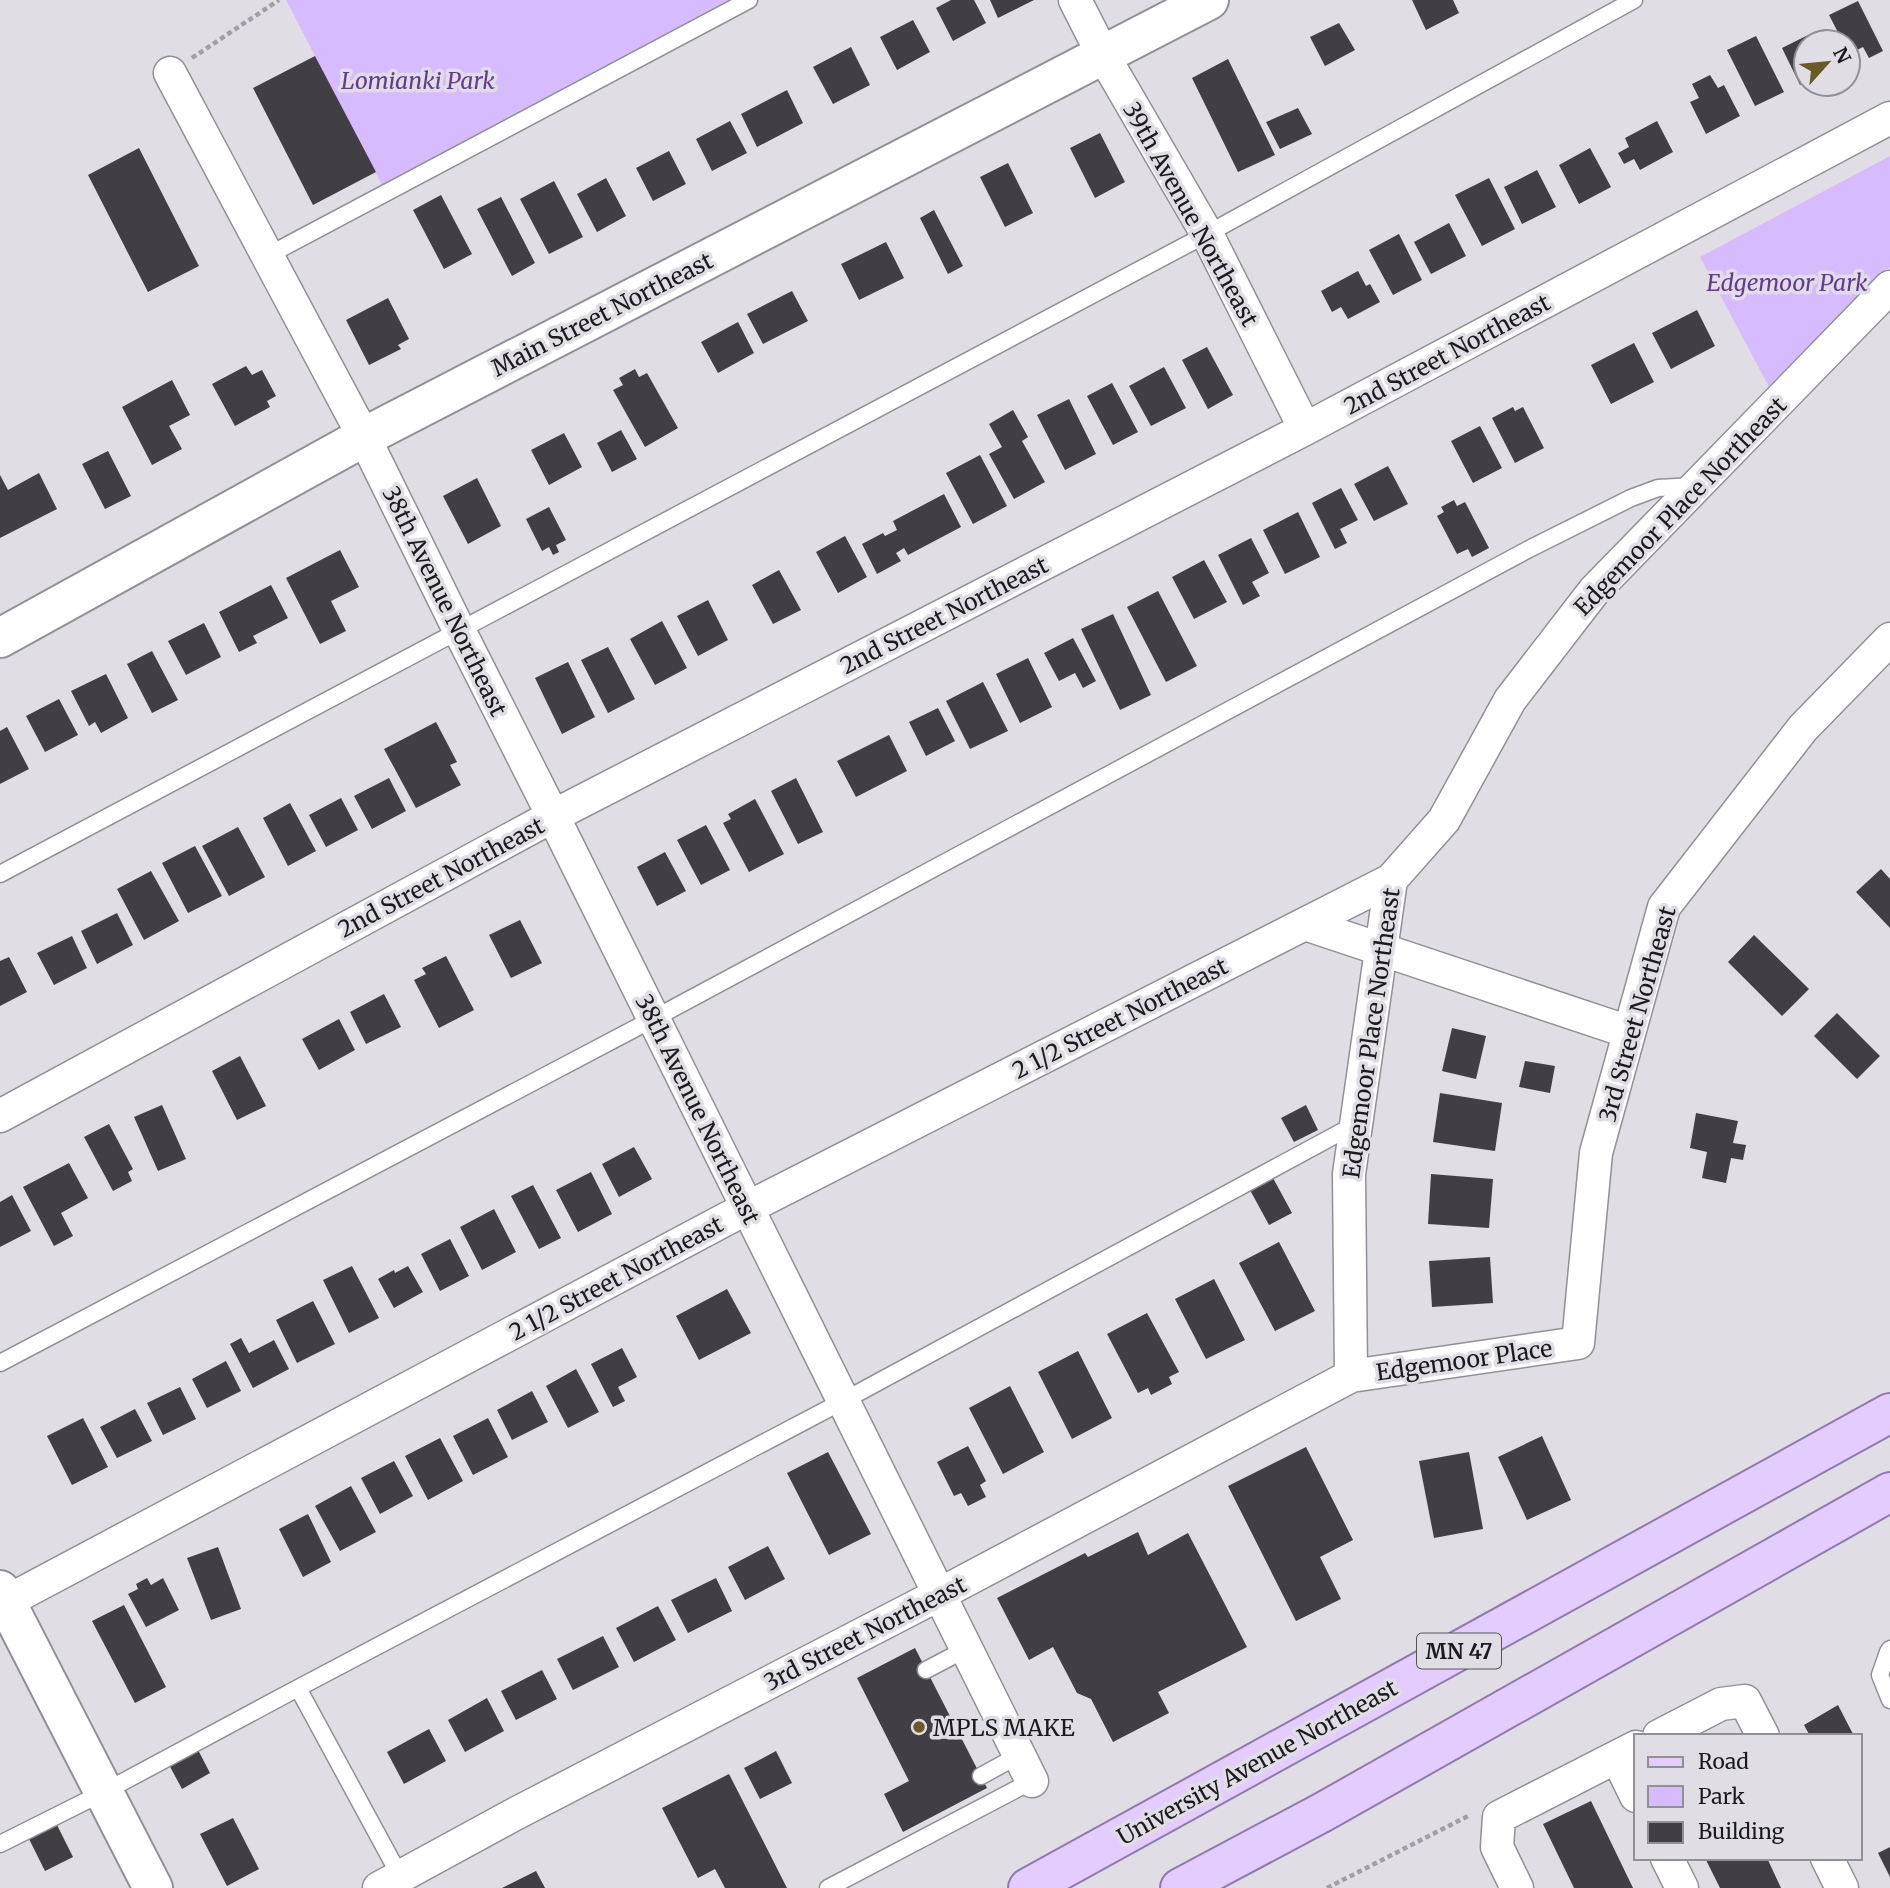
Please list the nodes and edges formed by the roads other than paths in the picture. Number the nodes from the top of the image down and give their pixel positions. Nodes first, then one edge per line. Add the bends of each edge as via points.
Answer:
1 (749, 0) edge
2 (1075, 0) edge
3 (1209, 0) edge
4 (1634, 0) edge
5 (1103, 55) junction
6 (170, 73) road end
7 (1890, 118) edge
8 (1207, 234) junction
9 (267, 256) junction
10 (1890, 287) edge
11 (1305, 429) junction
12 (364, 437) junction
13 (1697, 486) junction
14 (458, 630) junction
15 (0, 638) edge
16 (1890, 639) edge
17 (553, 816) junction
18 (0, 874) edge
19 (1391, 880) junction
20 (1305, 924) junction
21 (1381, 948) junction
22 (653, 1018) junction
23 (1629, 1032) junction
24 (0, 1116) edge
25 (1356, 1124) junction
26 (747, 1208) junction
27 (1578, 1343) joint
28 (0, 1363) edge
29 (1351, 1376) junction
30 (843, 1401) junction
31 (1890, 1413) edge
32 (1890, 1492) edge
33 (940, 1594) junction
34 (2, 1599) edge
35 (966, 1649) junction
36 (1890, 1649) edge
37 (926, 1670) dead end
38 (298, 1688) junction
39 (1890, 1700) edge
40 (1663, 1734) edge
41 (1762, 1734) edge
42 (1627, 1752) edge
43 (1026, 1768) junction
44 (981, 1776) dead end
45 (1634, 1786) edge
46 (104, 1792) junction
47 (0, 1844) edge
48 (1668, 1860) edge
49 (1828, 1860) edge
50 (389, 1882) edge
51 (153, 1888) edge
52 (828, 1888) edge
53 (1028, 1888) edge
54 (1180, 1888) edge
55 (1517, 1888) edge
56 (1682, 1888) edge
57 (1842, 1888) edge

1 - 9 lane
2 - 5 street, 39th Avenue Northeast
3 - 5 street, Main Street Northeast
4 - 8 lane
5 - 8 street, 39th Avenue Northeast
5 - 12 street, Main Street Northeast
6 - 9 street, 38th Avenue Northeast
7 - 11 street, 2nd Street Northeast
8 - 11 street, 39th Avenue Northeast
8 - 14 lane
9 - 12 street, 38th Avenue Northeast
10 - 13 street, Edgemoor Place Northeast
11 - 17 street, 2nd Street Northeast
12 - 14 street, 38th Avenue Northeast
12 - 15 street, Main Street Northeast
13 - 19 street, Edgemoor Place Northeast via 1594,591 1543,656 1510,700 1444,820
13 - 22 lane via 1658,488 1631,498 1531,548
14 - 17 street, 38th Avenue Northeast
14 - 18 lane
16 - 23 street, 3rd Street Northeast via 1803,728 1664,906
17 - 22 street, 38th Avenue Northeast
17 - 24 street, 2nd Street Northeast
19 - 20 street, 2 1/2 Street Northeast
19 - 21 street, Edgemoor Place Northeast
20 - 21 street
20 - 26 street, 2 1/2 Street Northeast
21 - 23 street
21 - 25 street, Edgemoor Place Northeast
22 - 26 street, 38th Avenue Northeast
22 - 28 lane
23 - 27 street, 3rd Street Northeast via 1596,1153
25 - 29 street, Edgemoor Place Northeast via 1349,1174
25 - 30 lane
26 - 30 street, 38th Avenue Northeast
26 - 34 street, 2 1/2 Street Northeast
27 - 29 street, Edgemoor Place
29 - 33 street, 3rd Street Northeast
30 - 33 street, 38th Avenue Northeast
30 - 38 lane
31 - 53 main road, University Avenue Northeast / MN 47
32 - 54 main road
33 - 35 street, 38th Avenue Northeast
33 - 50 street, 3rd Street Northeast
34 - 46 street
35 - 37 lane
35 - 43 street, 38th Avenue Northeast
36 - 39 lane via 1880,1675
38 - 46 lane
38 - 50 lane
40 - 41 street via 1721,1704 1745,1701
42 - 45 street
42 - 55 street via 1498,1832
43 - 44 lane
43 - 52 lane
46 - 47 lane
46 - 51 street
48 - 56 street
49 - 57 street

